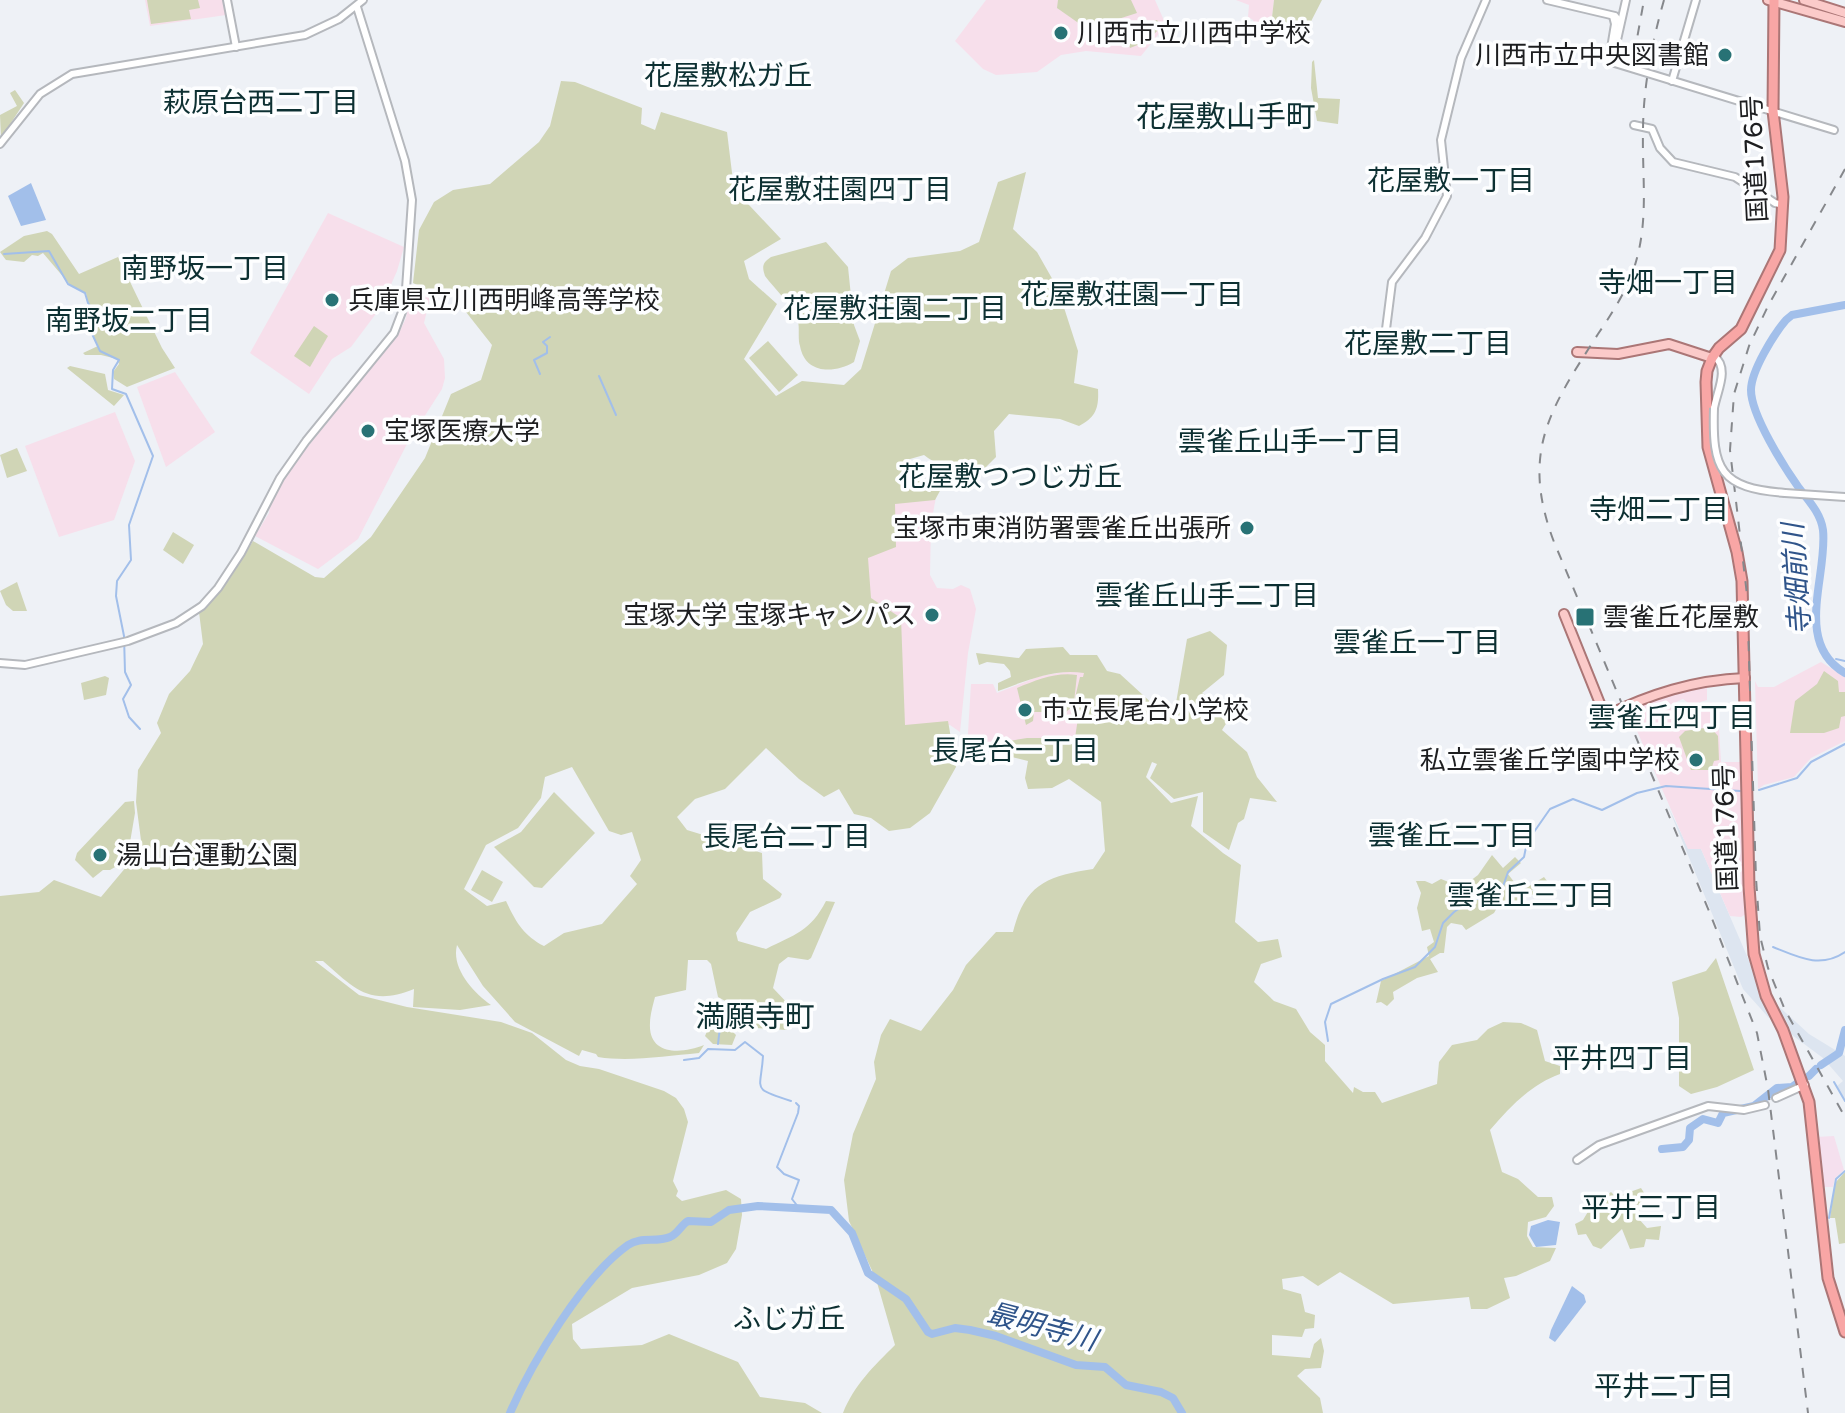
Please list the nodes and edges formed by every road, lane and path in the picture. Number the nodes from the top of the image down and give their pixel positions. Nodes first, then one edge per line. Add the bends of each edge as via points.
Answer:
1 (227, 0) edge
2 (363, 0) edge
3 (1486, 0) edge
4 (1547, 0) edge
5 (1626, 0) edge
6 (1696, 0) edge
7 (1804, 0) edge
8 (1772, 1) edge
9 (357, 7) junction
10 (1845, 13) edge
11 (1618, 17) junction
12 (1845, 22) edge
13 (236, 47) junction
14 (1672, 81) junction
15 (1773, 111) junction
16 (1634, 125) dead end
17 (1834, 130) dead end
18 (0, 144) edge
19 (1783, 205) junction
20 (1384, 345) dead end
21 (1577, 352) dead end
22 (1713, 357) junction
23 (1845, 497) edge
24 (1564, 614) dead end
25 (0, 663) edge
26 (1745, 678) junction
27 (1805, 1085) junction
28 (1776, 1098) dead end
29 (1765, 1105) dead end
30 (1577, 1160) dead end
31 (1845, 1332) edge

1 - 13 street
2 - 9 street
3 - 20 street via 1461,58 1444,128 1441,152 1447,196 1425,238 1392,282
4 - 11 street
5 - 11 street
6 - 14 street
7 - 10 main road
8 - 12 main road
8 - 15 highway, 国道176号
9 - 13 street via 305,35
9 - 25 street via 410,181 411,233 399,324 280,478 241,553 202,606 154,633 124,642 25,665
11 - 14 street via 1615,49 1608,61
13 - 18 street via 72,74 40,94
14 - 15 street
15 - 17 street
15 - 19 highway, 国道176号
16 - 19 street via 1652,129 1673,162 1735,177
19 - 22 highway, 国道176号 via 1780,250 1772,268 1741,329
21 - 22 main road via 1618,354 1669,344
22 - 23 street, bridge via 1723,368 1714,408 1714,446 1725,473 1748,488
22 - 26 highway, 国道176号 via 1706,382 1708,447 1742,581
24 - 26 main road via 1605,716 1658,692
26 - 27 highway, 国道176号 via 1753,944 1766,996
27 - 28 street
27 - 31 highway, 国道176号 via 1828,1278
29 - 30 street via 1744,1110 1708,1106 1599,1145

